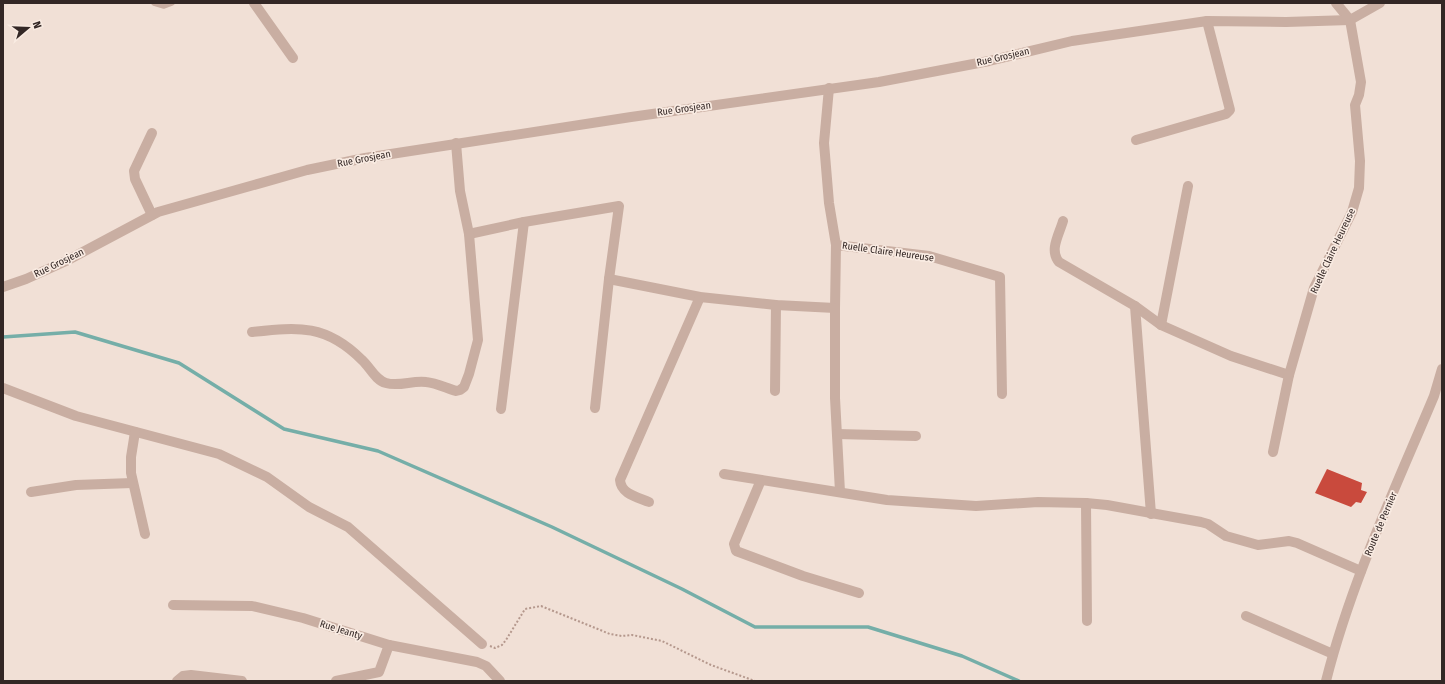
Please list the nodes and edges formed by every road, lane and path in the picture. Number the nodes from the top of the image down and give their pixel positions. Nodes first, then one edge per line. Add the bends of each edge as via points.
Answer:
1 (154, 3) edge
2 (172, 3) edge
3 (254, 3) edge
4 (1336, 3) edge
5 (1380, 3) edge
6 (1350, 20) junction
7 (1207, 21) junction
8 (293, 58) dead end
9 (829, 88) junction
10 (152, 133) dead end
11 (1136, 140) dead end
12 (456, 143) junction
13 (1188, 186) dead end
14 (152, 215) junction
15 (1064, 221) dead end
16 (524, 222) junction
17 (469, 234) junction
18 (836, 245) junction
19 (609, 279) junction
20 (3, 287) edge
21 (700, 297) junction
22 (776, 305) junction
23 (1136, 306) junction
24 (835, 308) junction
25 (1161, 325) junction
26 (252, 332) dead end
27 (1442, 369) edge
28 (1289, 375) junction
29 (3, 388) edge
30 (775, 391) dead end
31 (1002, 394) dead end
32 (1438, 397) edge
33 (595, 408) dead end
34 (501, 409) dead end
35 (135, 432) junction
36 (837, 434) junction
37 (916, 436) dead end
38 (1273, 452) dead end
39 (724, 474) dead end
40 (760, 480) junction
41 (132, 483) junction
42 (31, 492) dead end
43 (840, 492) junction
44 (649, 502) dead end
45 (1086, 503) junction
46 (1152, 514) junction
47 (145, 534) dead end
48 (1361, 571) junction
49 (859, 593) dead end
50 (173, 605) dead end
51 (1246, 616) dead end
52 (1087, 621) dead end
53 (482, 644) joint
54 (389, 646) junction
55 (1332, 654) junction
56 (378, 677) edge
57 (177, 681) edge
58 (242, 681) edge
59 (336, 681) edge
60 (500, 681) edge
61 (755, 681) edge
62 (1326, 681) edge

1 - 2 lane via 164,6
3 - 8 street
4 - 6 street, Ruelle Claire Heureuse
5 - 6 street, Rue Grosjean
6 - 7 street, Rue Grosjean
6 - 28 street, Ruelle Claire Heureuse via 1361,82 1355,104 1360,161 1359,188 1352,212 1314,288
7 - 9 street, Rue Grosjean via 1072,42 916,75
7 - 11 street via 1230,110 1226,114
9 - 12 street, Rue Grosjean via 545,132
9 - 18 street, Ruelle Claire Heureuse via 824,143 829,203
10 - 14 street via 134,171 135,179
12 - 14 street, Rue Grosjean via 307,170
12 - 17 street via 460,191
13 - 25 street
14 - 20 street, Rue Grosjean via 66,261
15 - 23 street via 1054,246 1059,262
16 - 17 street
16 - 19 street via 619,206
16 - 34 street
17 - 26 street via 478,340 470,374 460,390 427,382 386,383 379,380 357,355 317,330 294,328
18 - 24 street
18 - 31 street, Ruelle Claire Heureuse via 929,256 1000,278
19 - 21 street
19 - 33 street
21 - 22 street
21 - 44 street via 620,480 628,493
22 - 24 street
22 - 30 street
23 - 25 street
23 - 46 street
24 - 36 street
25 - 28 street via 1231,356
27 - 32 street, Route de Pernier
28 - 38 street, Ruelle Claire Heureuse
29 - 35 street via 76,416
32 - 48 street, Route de Pernier
35 - 41 street via 131,456
35 - 53 street via 219,454 266,477 309,507 348,527
36 - 37 street
36 - 43 street
39 - 40 street
40 - 43 street
40 - 49 street via 734,544 736,551 803,576
41 - 42 street via 76,485
41 - 47 street
43 - 45 street via 887,500 976,506 1038,502
45 - 46 street
45 - 52 street
46 - 48 street via 1208,524 1226,536 1258,545 1297,543
48 - 55 street, Route de Pernier
50 - 54 street, Rue Jeanty via 252,606 303,618
51 - 55 street
53 - 61 path via 495,648 502,645 525,609 541,606 610,634 662,641 711,665
54 - 56 street
54 - 60 street, Rue Jeanty via 477,662 486,666
55 - 62 street, Route de Pernier
56 - 59 street
57 - 58 street via 183,676 190,675

